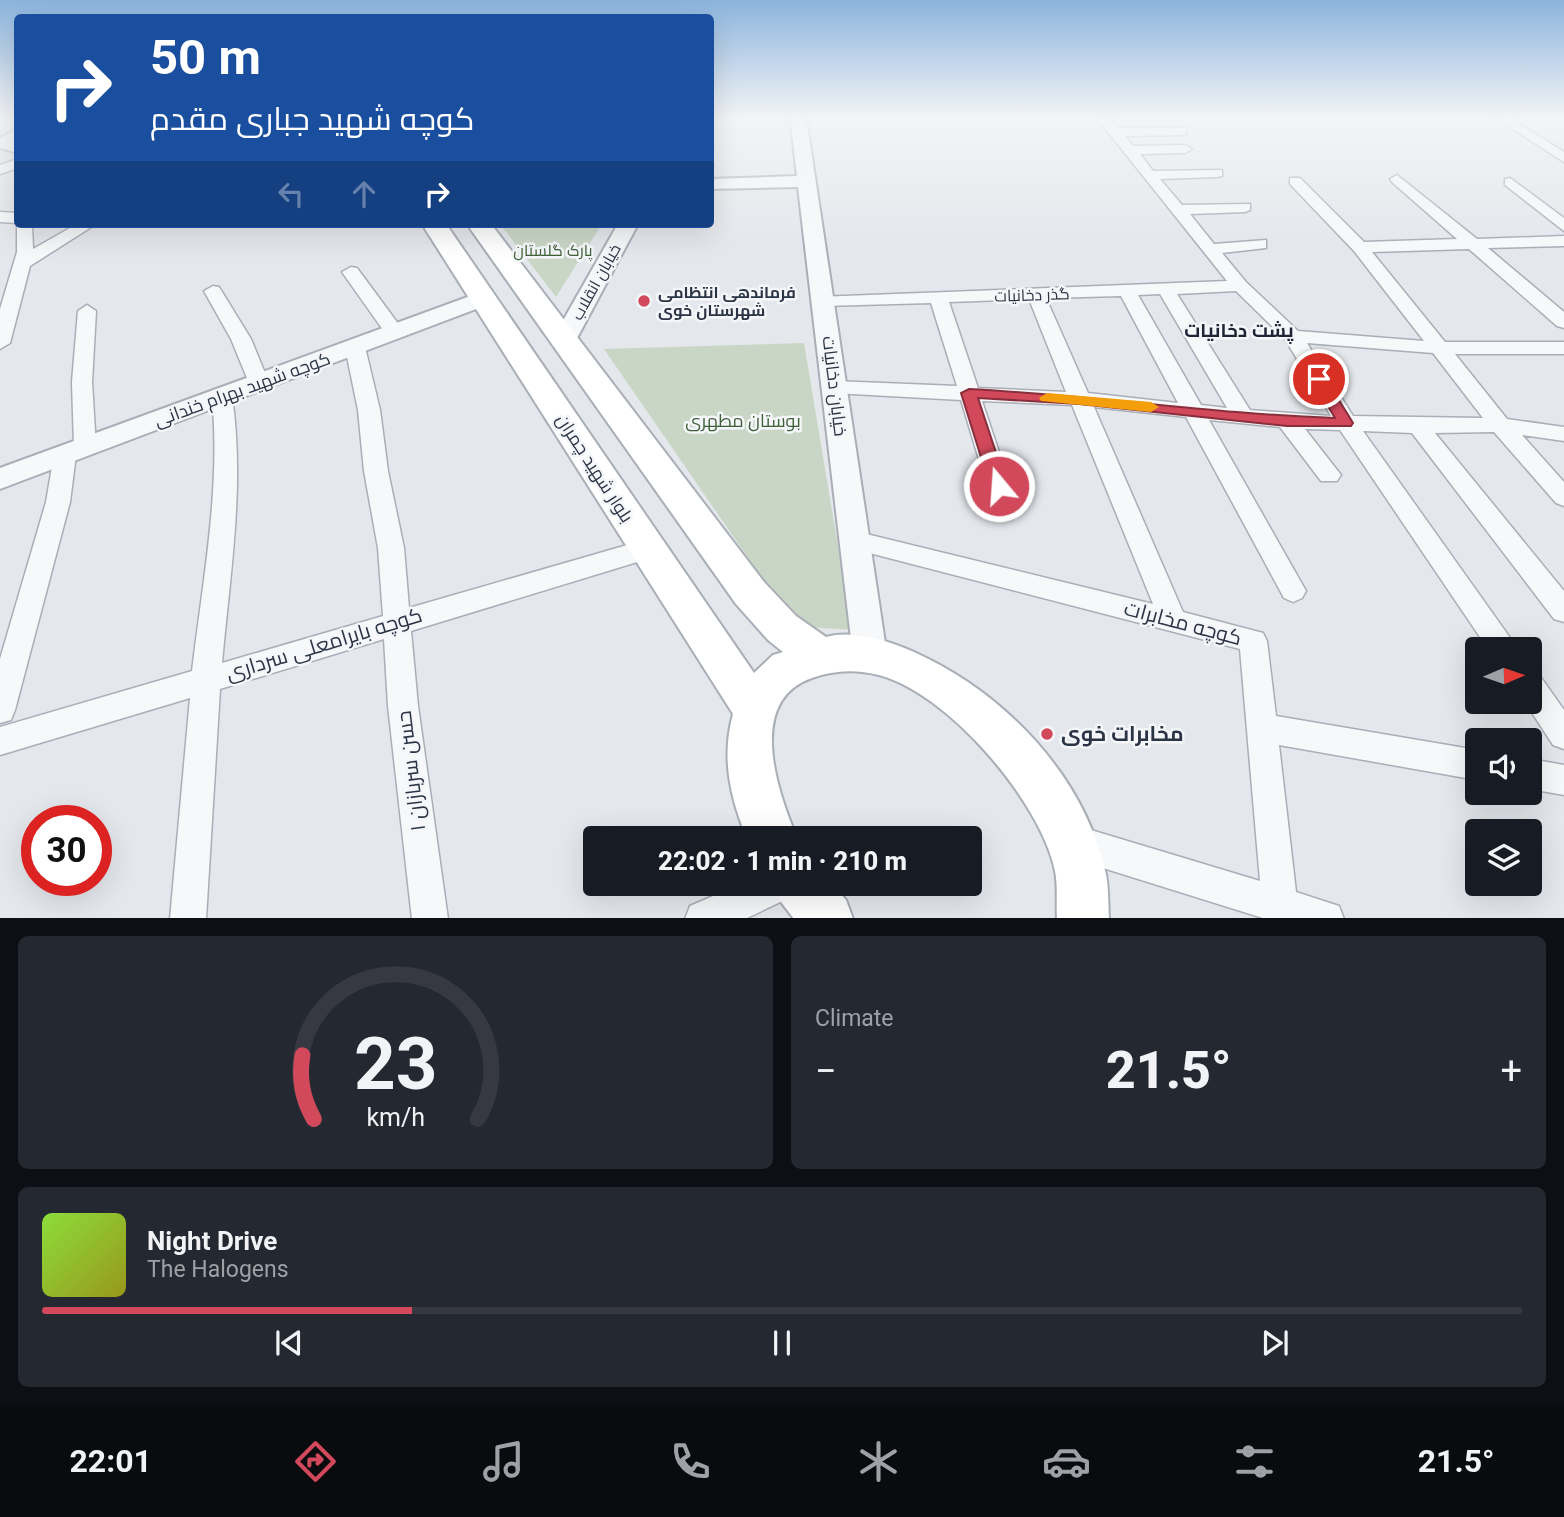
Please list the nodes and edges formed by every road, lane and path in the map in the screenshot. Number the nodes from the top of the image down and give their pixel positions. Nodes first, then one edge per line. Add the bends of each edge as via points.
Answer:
1 (804, 160) edge
2 (1137, 160) edge
3 (1217, 173) dead end
4 (1150, 175) junction
5 (1397, 179) dead end
6 (807, 181) junction
7 (1295, 181) dead end
8 (1510, 182) dead end
9 (714, 184) edge
10 (1245, 207) dead end
11 (1178, 209) junction
12 (10, 220) edge
13 (1564, 226) edge
14 (80, 228) edge
15 (438, 228) edge
16 (482, 228) edge
17 (626, 228) edge
18 (1564, 241) edge
19 (1260, 244) dead end
20 (1473, 244) junction
21 (1360, 247) junction
22 (1211, 249) junction
23 (24, 257) junction
24 (351, 272) dead end
25 (1240, 286) junction
26 (213, 290) dead end
27 (1166, 290) junction
28 (1127, 291) junction
29 (1036, 295) junction
30 (484, 299) junction
31 (939, 299) junction
32 (824, 302) junction
33 (87, 311) dead end
34 (1564, 322) edge
35 (395, 333) junction
36 (1293, 336) junction
37 (564, 340) junction
38 (0, 343) edge
39 (355, 347) junction
40 (1442, 348) junction
41 (1564, 348) edge
42 (259, 383) junction
43 (834, 387) junction
44 (969, 393) junction
45 (222, 396) junction
46 (1079, 399) junction
47 (1195, 412) junction
48 (1242, 415) junction
49 (1287, 421) junction
50 (1346, 423) junction
51 (1500, 425) junction
52 (1418, 426) junction
53 (1564, 434) edge
54 (75, 451) junction
55 (1329, 475) dead end
56 (0, 479) edge
57 (1564, 497) edge
58 (1006, 509) dead end
59 (855, 540) junction
60 (648, 549) junction
61 (1293, 591) dead end
62 (1564, 611) edge
63 (1172, 618) junction
64 (397, 622) junction
65 (1496, 637) edge
66 (819, 655) junction
67 (870, 656) junction
68 (206, 680) junction
69 (1542, 703) edge
70 (0, 710) edge
71 (755, 712) junction
72 (1262, 728) junction
73 (1564, 735) edge
74 (0, 741) edge
75 (1465, 763) edge
76 (1542, 776) edge
77 (1564, 780) edge
78 (767, 826) edge
79 (1071, 841) junction
80 (755, 896) edge
81 (809, 896) edge
82 (1280, 906) junction
83 (188, 918) edge
84 (430, 918) edge
85 (706, 918) edge
86 (826, 918) edge
87 (1083, 918) edge
88 (1322, 918) edge

1 - 6 street, خیابان دخانیات
2 - 4 street
3 - 4 street
4 - 11 street
5 - 20 street
6 - 9 street
6 - 32 street, خیابان دخانیات
7 - 21 street
8 - 13 street
10 - 11 street
11 - 22 street
12 - 23 street
14 - 23 street
15 - 30 main road, بلوار شهید چمران
16 - 37 main road
17 - 37 street, خیابان انقلاب
18 - 20 street
19 - 22 street
20 - 21 street
20 - 34 street
21 - 40 street
22 - 25 street
23 - 38 street
24 - 35 street
25 - 27 street, گذر دخانیات
25 - 36 street
26 - 42 street
27 - 28 street, گذر دخانیات
27 - 48 street
28 - 29 street, گذر دخانیات
28 - 47 street
29 - 31 street, گذر دخانیات
29 - 46 street
30 - 35 street, کوچه شهید بهرام خندانی
30 - 60 main road, بلوار شهید چمران
31 - 32 street, گذر دخانیات
31 - 44 street
32 - 43 street, خیابان دخانیات
33 - 54 street
35 - 39 street, کوچه شهید بهرام خندانی
36 - 40 street
36 - 50 street
37 - 66 main road via 750,593 782,628
39 - 42 street, کوچه شهید بهرام خندانی
39 - 64 street, حسن سربازان ۱ via 391,548
40 - 41 street
40 - 51 street
42 - 45 street, کوچه شهید بهرام خندانی
43 - 44 street
43 - 59 street, خیابان دخانیات
44 - 46 street
44 - 58 street
45 - 54 street, کوچه شهید بهرام خندانی
45 - 68 street via 227,424 225,506
46 - 47 street
46 - 63 street
47 - 48 street
47 - 61 street
48 - 49 street
49 - 50 street
49 - 55 street
50 - 52 street
50 - 65 street
51 - 52 street
51 - 53 street
51 - 57 street
52 - 62 street
54 - 56 street, کوچه شهید بهرام خندانی
54 - 70 street
59 - 63 street, کوچه مخابرات
59 - 67 street, خیابان دخانیات
60 - 64 street, کوچه بایرامعلی سرداری
60 - 71 main road, بلوار شهید چمران
63 - 72 street, کوچه مخابرات via 1253,641
64 - 68 street, کوچه بایرامعلی سرداری
64 - 84 street, حسن سربازان ۱
66 - 67 main road
66 - 71 main road via 780,674 765,690
67 - 79 main road via 927,677 984,717 1035,774
68 - 74 street, کوچه بایرامعلی سرداری
68 - 83 street
69 - 73 street
71 - 78 main road via 749,737 750,766
72 - 75 street
72 - 82 street, کوچه مخابرات
76 - 77 street
79 - 82 street
79 - 87 main road via 1081,876
80 - 85 street
81 - 86 main road
82 - 88 street

